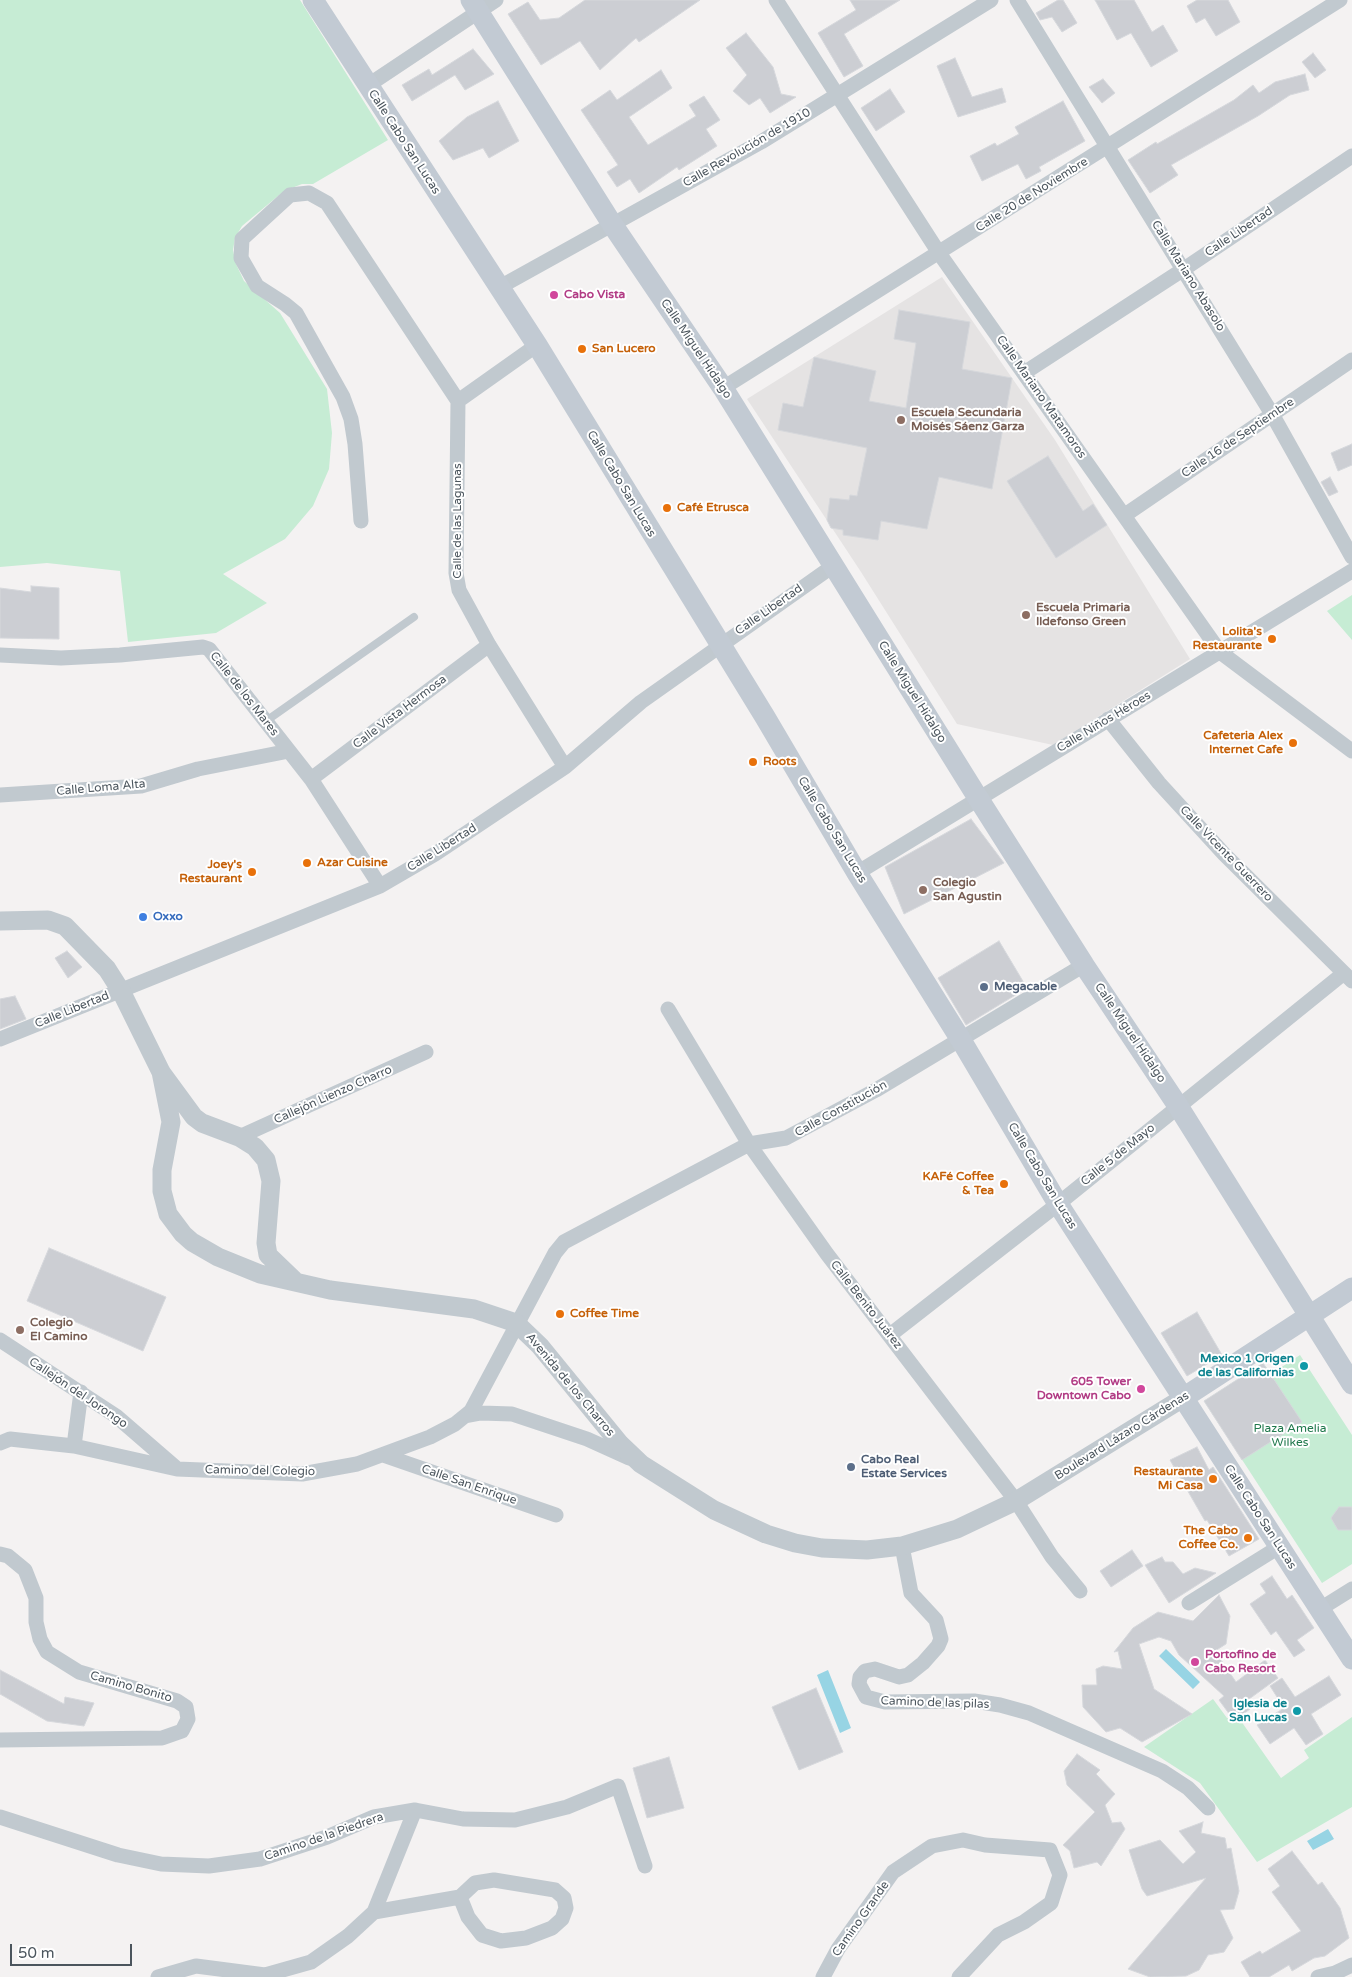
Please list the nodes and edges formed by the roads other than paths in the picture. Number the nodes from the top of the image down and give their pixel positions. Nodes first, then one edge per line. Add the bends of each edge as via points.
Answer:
1 (313, 0) edge
2 (776, 0) edge
3 (991, 0) edge
4 (1017, 0) edge
5 (1340, 0) edge
6 (482, 4) edge
7 (367, 86) junction
8 (837, 95) junction
9 (1107, 148) junction
10 (1352, 156) edge
11 (612, 224) junction
12 (939, 253) junction
13 (1184, 269) junction
14 (498, 288) junction
15 (537, 346) junction
16 (1352, 360) edge
17 (1024, 373) junction
18 (722, 388) junction
19 (458, 402) junction
20 (1272, 414) junction
21 (1124, 515) junction
22 (361, 521) dead end
23 (1352, 557) edge
24 (833, 566) junction
25 (1352, 571) edge
26 (414, 617) dead end
27 (489, 645) junction
28 (720, 645) junction
29 (1220, 652) junction
30 (0, 655) edge
31 (1108, 719) junction
32 (266, 722) junction
33 (288, 751) junction
34 (1352, 752) edge
35 (565, 767) junction
36 (311, 779) junction
37 (0, 795) edge
38 (978, 798) junction
39 (856, 873) junction
40 (380, 886) junction
41 (0, 921) edge
42 (1084, 965) junction
43 (1348, 977) edge
44 (121, 991) junction
45 (668, 1008) dead end
46 (0, 1039) edge
47 (961, 1040) junction
48 (426, 1052) dead end
49 (161, 1072) junction
50 (1178, 1106) junction
51 (239, 1137) junction
52 (749, 1144) junction
53 (1058, 1204) junction
54 (294, 1281) junction
55 (1352, 1288) edge
56 (1309, 1316) junction
57 (516, 1323) junction
58 (890, 1335) junction
59 (0, 1340) edge
60 (1352, 1384) edge
61 (81, 1392) junction
62 (1184, 1398) junction
63 (465, 1416) junction
64 (0, 1443) edge
65 (74, 1446) junction
66 (384, 1455) junction
67 (641, 1464) junction
68 (177, 1468) junction
69 (1016, 1501) junction
70 (556, 1515) dead end
71 (902, 1546) junction
72 (1279, 1547) junction
73 (0, 1554) edge
74 (1352, 1589) edge
75 (1080, 1591) dead end
76 (1189, 1603) dead end
77 (1320, 1609) junction
78 (1352, 1659) edge
79 (0, 1740) edge
80 (1208, 1808) dead end
81 (415, 1810) junction
82 (0, 1817) edge
83 (645, 1866) dead end
84 (460, 1897) junction
85 (374, 1912) junction
86 (1352, 1965) edge
87 (198, 1971) edge
88 (158, 1977) edge
89 (823, 1977) edge
90 (959, 1977) edge
91 (1318, 1977) edge

1 - 7 main road, Calle Cabo San Lucas
2 - 8 street, Calle Mariano Matamoros
3 - 8 street, Calle Revolución de 1910
4 - 9 street, Calle Mariano Abasolo
5 - 9 street, Calle 20 de Noviembre
6 - 7 street
6 - 11 main road, Calle Miguel Hidalgo
7 - 14 main road, Calle Cabo San Lucas
8 - 11 street, Calle Revolución de 1910 via 761,142
8 - 12 street, Calle Mariano Matamoros
9 - 12 street, Calle 20 de Noviembre
9 - 13 street, Calle Mariano Abasolo
10 - 13 street, Calle Libertad
11 - 14 street, Calle Revolución de 1910
11 - 18 main road, Calle Miguel Hidalgo
12 - 17 street, Calle Mariano Matamoros
12 - 18 street, Calle 20 de Noviembre
13 - 17 street, Calle Libertad
13 - 20 street, Calle Mariano Abasolo
14 - 15 main road, Calle Cabo San Lucas
15 - 19 street
15 - 28 main road, Calle Cabo San Lucas
16 - 20 street, Calle 16 de Septiembre
17 - 21 street, Calle Mariano Matamoros
18 - 24 main road, Calle Miguel Hidalgo
19 - 22 street via 327,203 309,193 290,195 242,240 241,258 257,286 296,313 343,397 355,444
19 - 27 street, Calle de las Lagunas via 456,573 459,590
20 - 21 street, Calle 16 de Septiembre
20 - 23 street, Calle Mariano Abasolo
21 - 29 street, Calle Mariano Matamoros
24 - 28 street, Calle Libertad
24 - 38 main road, Calle Miguel Hidalgo
25 - 29 street, Calle Niños Héroes
26 - 32 lane
27 - 35 street, Calle de las Lagunas
27 - 36 street, Calle Vista Hermosa
28 - 35 street, Calle Libertad via 641,702
28 - 39 main road, Calle Cabo San Lucas
29 - 31 street, Calle Niños Héroes
29 - 34 street, Calle Mariano Matamoros
30 - 32 street, Calle de los Mares via 61,658 203,647 209,649
31 - 38 street, Calle Niños Héroes
31 - 43 street, Calle Vicente Guerrero via 1159,783 1224,854
32 - 33 street, Calle de los Mares
33 - 36 street, Calle de los Mares
33 - 37 street, Calle Loma Alta via 198,769 141,786
35 - 40 street, Calle Libertad via 435,854
36 - 40 street, Calle de los Mares
38 - 39 street, Calle Niños Héroes
38 - 42 main road, Calle Miguel Hidalgo
39 - 47 main road, Calle Cabo San Lucas
40 - 44 street, Calle Libertad
41 - 44 street, Avenida de los Charros via 48,920 65,926 107,969
42 - 47 street, Calle Constitución
42 - 50 main road, Calle Miguel Hidalgo
43 - 50 street, Calle 5 de Mayo
44 - 46 street, Calle Libertad
44 - 49 street, Avenida de los Charros
45 - 52 street, Calle Benito Juárez
47 - 52 street, Calle Constitución via 786,1138
47 - 53 main road, Calle Cabo San Lucas
48 - 51 street, Callejón Lienzo Charro
49 - 51 street, Avenida de los Charros via 194,1117
49 - 54 street, Avenida de los Charros via 171,1122 162,1184 168,1214 192,1242 218,1257 260,1274
50 - 53 street, Calle 5 de Mayo
50 - 56 main road, Calle Miguel Hidalgo
51 - 54 street via 266,1160 271,1182 268,1255
52 - 57 street, Calle Constitución via 564,1242
52 - 58 street, Calle Benito Juárez via 826,1254
53 - 58 street, Calle 5 de Mayo
53 - 62 main road, Calle Cabo San Lucas
54 - 57 street, Avenida de los Charros via 330,1290 474,1309
55 - 56 main road, Boulevard Lázaro Cárdenas
56 - 60 main road, Calle Miguel Hidalgo
56 - 62 main road, Boulevard Lázaro Cárdenas
57 - 63 street, Camino del Colegio via 475,1404
57 - 67 street, Avenida de los Charros via 540,1346 620,1444
58 - 69 street, Calle Benito Juárez
59 - 61 street, Callejón del Jorongo
61 - 65 street
61 - 68 street, Callejón del Jorongo via 116,1416
62 - 69 street, Boulevard Lázaro Cárdenas
62 - 72 main road, Calle Cabo San Lucas
63 - 66 street, Camino del Colegio via 430,1437
63 - 67 street via 493,1412 520,1416 605,1445
64 - 65 street, Camino del Colegio via 10,1439
65 - 68 street, Camino del Colegio
66 - 68 street, Camino del Colegio via 338,1469 302,1474
66 - 70 street, Calle San Enrique
67 - 71 street, Avenida de los Charros via 714,1510 795,1543 843,1550
69 - 71 street, Avenida de los Charros via 957,1529
69 - 75 street, Calle Benito Juárez via 1052,1557
71 - 80 street, Camino de las pilas via 911,1593 936,1620 941,1639 923,1664 905,1677 875,1669 865,1670 859,1684 866,1697 885,1702 974,1701 1021,1711 1162,1771 1188,1788
72 - 76 street
72 - 77 main road, Calle Cabo San Lucas
73 - 79 street, Camino Bonito via 8,1556 25,1570 36,1598 40,1639 47,1652 80,1672 177,1701 186,1707 188,1719 182,1731 162,1738
74 - 77 street
77 - 78 main road, Calle Cabo San Lucas
81 - 82 street, Camino de la Piedrera via 374,1817 260,1860 209,1866 160,1864 118,1855
81 - 83 street via 463,1819 515,1820 567,1807 618,1786
81 - 85 street
84 - 84 street via 468,1917 482,1935 501,1941 526,1938 552,1928 562,1919 566,1908 564,1898 555,1890 494,1880 475,1883
84 - 85 street
85 - 87 street via 348,1936 311,1962 265,1975
86 - 91 street
87 - 88 street
89 - 90 street, Camino Grande via 838,1949 893,1872 932,1846 963,1840 1050,1850 1060,1875 1052,1903 998,1935

